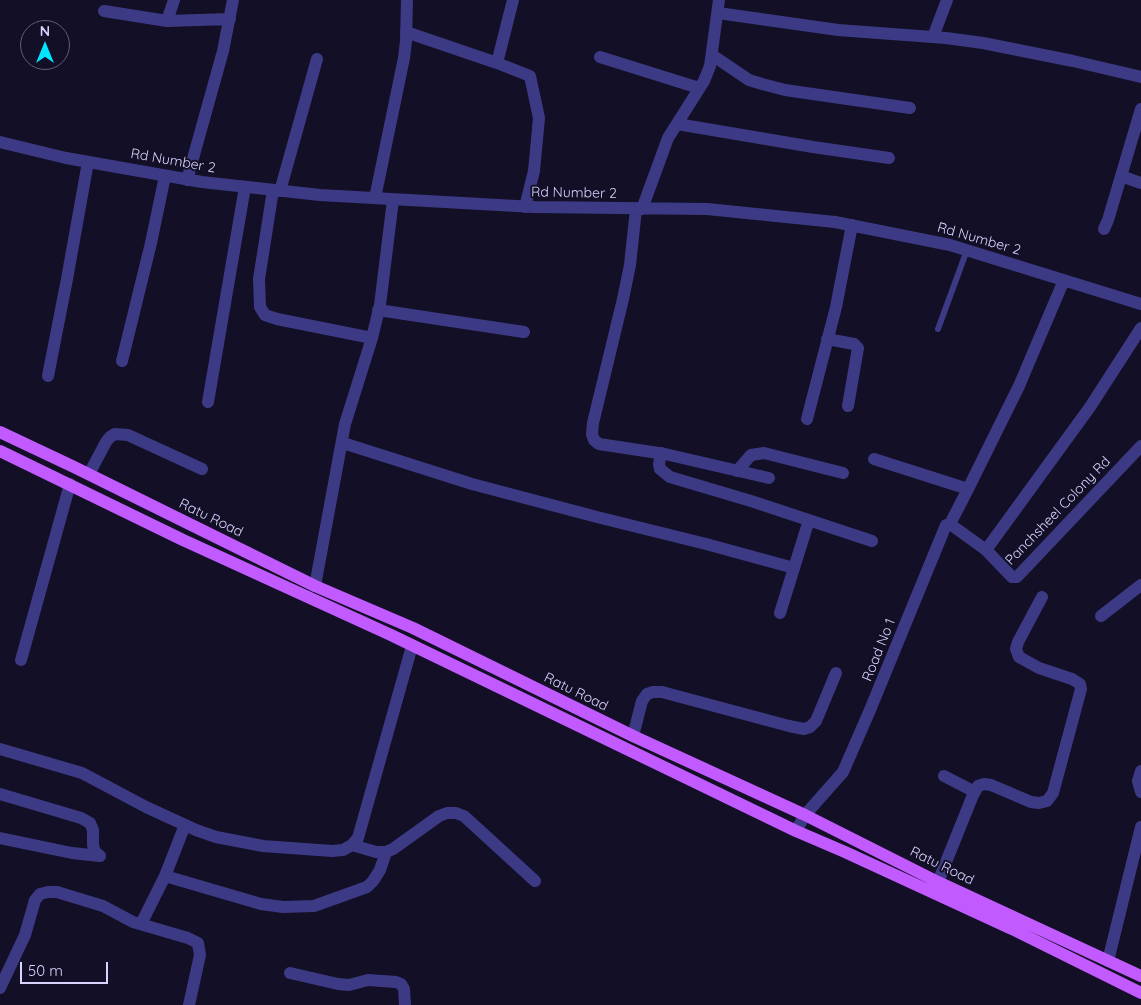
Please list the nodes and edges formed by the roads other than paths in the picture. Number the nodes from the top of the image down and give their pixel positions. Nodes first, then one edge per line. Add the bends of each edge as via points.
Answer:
1 (174, 0) edge
2 (234, 0) edge
3 (407, 0) edge
4 (513, 0) edge
5 (719, 0) edge
6 (947, 0) edge
7 (104, 12) dead end
8 (718, 13) junction
9 (230, 19) junction
10 (167, 21) junction
11 (406, 32) junction
12 (933, 37) junction
13 (712, 55) junction
14 (600, 57) dead end
15 (317, 59) dead end
16 (497, 63) junction
17 (1141, 76) edge
18 (699, 88) junction
19 (910, 108) dead end
20 (1141, 109) edge
21 (677, 124) junction
22 (0, 142) edge
23 (889, 158) dead end
24 (88, 162) junction
25 (164, 176) junction
26 (1121, 176) junction
27 (187, 180) junction
28 (1141, 183) edge
29 (245, 187) junction
30 (277, 190) junction
31 (375, 198) junction
32 (393, 200) junction
33 (525, 207) junction
34 (639, 209) junction
35 (852, 226) junction
36 (1104, 229) dead end
37 (967, 250) junction
38 (1064, 280) junction
39 (1141, 304) edge
40 (378, 310) junction
41 (1141, 328) edge
42 (938, 329) dead end
43 (524, 332) dead end
44 (372, 338) junction
45 (828, 338) junction
46 (122, 361) dead end
47 (48, 376) dead end
48 (208, 402) dead end
49 (848, 406) dead end
50 (807, 419) dead end
51 (0, 432) edge
52 (343, 442) junction
53 (1141, 446) edge
54 (0, 451) edge
55 (661, 453) junction
56 (874, 459) dead end
57 (202, 469) dead end
58 (737, 471) junction
59 (843, 473) dead end
60 (89, 474) junction
61 (768, 478) dead end
62 (70, 484) junction
63 (968, 490) junction
64 (809, 520) junction
65 (950, 524) junction
66 (872, 541) dead end
67 (986, 550) junction
68 (794, 568) junction
69 (1141, 585) edge
70 (315, 586) junction
71 (1042, 597) dead end
72 (780, 613) dead end
73 (1100, 616) dead end
74 (412, 646) junction
75 (21, 660) dead end
76 (836, 673) dead end
77 (633, 736) junction
78 (0, 749) edge
79 (1141, 771) edge
80 (944, 776) dead end
81 (1140, 790) edge
82 (975, 792) junction
83 (0, 794) edge
84 (805, 815) junction
85 (185, 826) junction
86 (1141, 827) edge
87 (796, 831) junction
88 (0, 838) edge
89 (352, 845) junction
90 (386, 852) junction
91 (165, 876) junction
92 (534, 881) dead end
93 (938, 882) junction
94 (141, 924) junction
95 (1108, 960) junction
96 (290, 973) dead end
97 (1141, 976) edge
98 (0, 988) edge
99 (1141, 993) edge
100 (189, 1005) edge
101 (405, 1005) edge

1 - 10 street
2 - 9 street
3 - 11 street
4 - 16 street
5 - 8 street
6 - 12 street
7 - 10 street
8 - 12 street via 838,30
8 - 13 street
9 - 10 street
9 - 27 street
11 - 16 street
11 - 31 street via 404,58
12 - 17 street via 983,43
13 - 18 street
13 - 19 street via 749,80 762,84
14 - 18 street
15 - 30 street
16 - 33 street via 530,76 539,118 534,171
18 - 21 street
20 - 26 street
21 - 23 street
21 - 34 street via 668,138
22 - 24 street, Rd Number 2
24 - 25 street, Rd Number 2
24 - 47 street
25 - 27 street, Rd Number 2
25 - 46 street
26 - 28 street
26 - 36 street
27 - 29 street, Rd Number 2
29 - 30 street, Rd Number 2
29 - 48 street
30 - 31 street, Rd Number 2
30 - 44 street via 259,279 260,307 265,315
31 - 32 street, Rd Number 2
32 - 33 street, Rd Number 2
32 - 40 street
33 - 34 street, Rd Number 2
34 - 35 street, Rd Number 2 via 707,209
34 - 55 street via 623,299 592,434 599,444
35 - 37 street, Rd Number 2
35 - 45 street
37 - 38 street, Rd Number 2
37 - 42 lane
38 - 39 street, Rd Number 2
38 - 63 street, Road No 1 via 1019,386
40 - 43 street
40 - 44 street
41 - 67 street via 1090,407
44 - 52 street via 345,424
45 - 49 street via 854,344 858,348
45 - 50 street
51 - 60 main road, Ratu Road
52 - 68 street via 472,484
52 - 70 street
53 - 67 street, Panchsheel Colony Rd via 1018,577 1012,577
54 - 62 main road, Ratu Road
55 - 58 street
55 - 64 street via 660,469 670,477
56 - 63 street
57 - 60 street via 128,435 115,434 106,442
58 - 59 street via 751,455 764,453
58 - 61 street
60 - 70 main road, Ratu Road
62 - 74 main road, Ratu Road
62 - 75 street
63 - 65 street, Road No 1
64 - 66 street
64 - 68 street
65 - 67 street, Panchsheel Colony Rd
65 - 84 street, Road No 1 via 946,525 843,772
68 - 72 street
69 - 73 street
70 - 77 main road, Ratu Road via 413,628
71 - 82 street via 1018,642 1019,658 1072,679 1080,684 1081,689 1053,793 1047,801 1040,803 991,785 978,786
74 - 87 main road, Ratu Road
74 - 89 street via 370,799 358,838
76 - 77 street via 816,721 804,729 653,692 642,701
77 - 84 main road, Ratu Road
78 - 85 street via 93,778
79 - 81 street
80 - 82 street
82 - 93 street
83 - 88 street via 90,823 95,852 100,856
84 - 87 street, Road No 1
84 - 93 main road, Ratu Road
85 - 89 street via 216,837 263,846 332,851
85 - 91 street
86 - 95 street
87 - 99 main road, Ratu Road via 1003,925
89 - 90 street
90 - 91 street via 380,870 367,887 314,906 261,904
90 - 92 street via 439,816 456,813 464,816
91 - 94 street
93 - 95 main road, Ratu Road
94 - 98 street via 103,906 57,892 40,894
94 - 100 street via 198,943 200,955
95 - 97 main road, Ratu Road
96 - 101 street via 338,984 368,980 396,982 404,989

